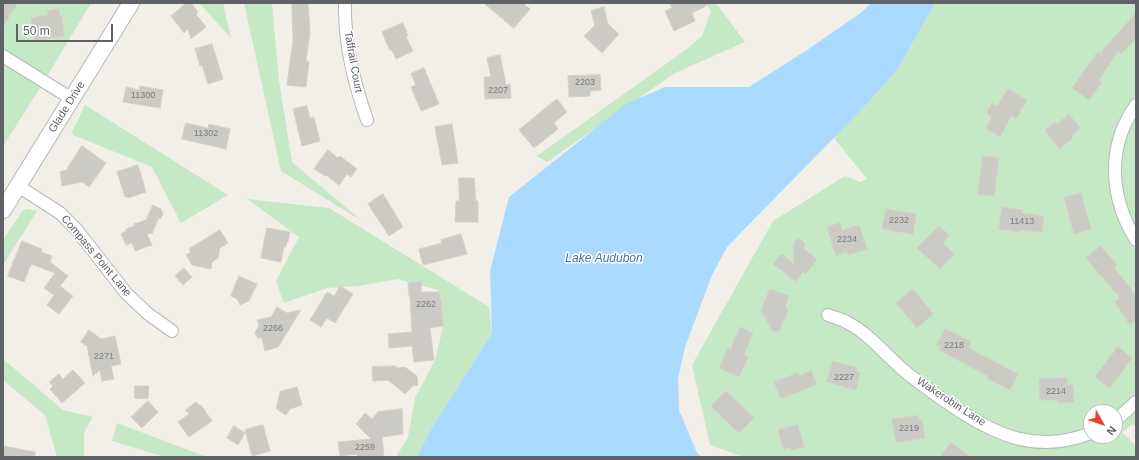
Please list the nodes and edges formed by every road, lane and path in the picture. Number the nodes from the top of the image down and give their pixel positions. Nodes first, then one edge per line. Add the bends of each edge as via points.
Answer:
1 (131, 3) edge
2 (345, 3) edge
3 (3, 56) edge
4 (72, 99) junction
5 (1136, 105) edge
6 (367, 120) dead end
7 (18, 186) junction
8 (3, 210) edge
9 (1136, 240) edge
10 (828, 316) dead end
11 (172, 331) dead end
12 (1136, 402) edge
13 (1123, 414) edge
14 (1083, 436) edge

1 - 4 street, Glade Drive
2 - 6 street, Taffrail Court via 352,70
3 - 4 street
4 - 7 street, Glade Drive
5 - 9 street via 1123,129 1117,148 1115,169 1119,203
7 - 8 street, Glade Drive
7 - 11 street, Compass Point Lane via 65,218 126,293
10 - 14 street, Wakerobin Lane via 847,322 860,330 902,369 934,394 1000,433 1019,440 1040,442 1062,442
12 - 13 street

